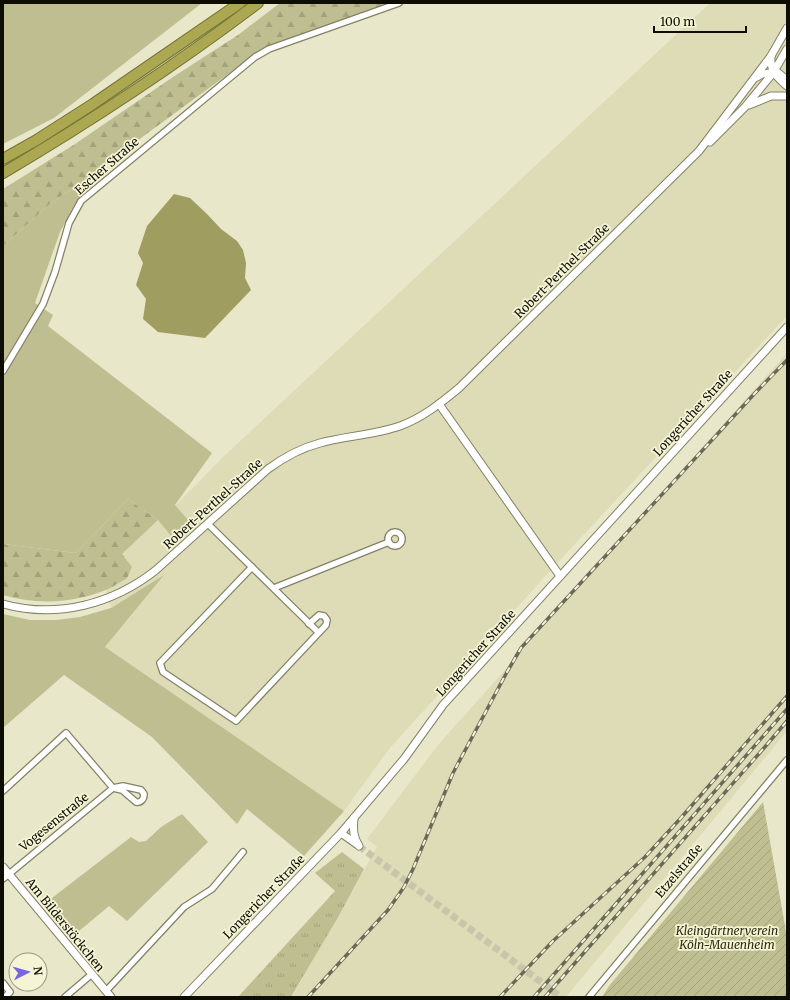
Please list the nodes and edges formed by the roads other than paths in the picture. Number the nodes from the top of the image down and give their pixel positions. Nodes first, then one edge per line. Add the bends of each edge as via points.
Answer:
1 (240, 3) edge
2 (258, 3) edge
3 (399, 3) edge
4 (787, 28) edge
5 (787, 49) edge
6 (771, 56) junction
7 (774, 73) junction
8 (754, 78) junction
9 (787, 80) edge
10 (787, 86) edge
11 (787, 96) edge
12 (745, 107) junction
13 (699, 151) junction
14 (3, 158) edge
15 (3, 173) edge
16 (787, 327) edge
17 (3, 371) edge
18 (439, 404) junction
19 (208, 524) junction
20 (390, 542) dead end
21 (252, 567) junction
22 (560, 576) junction
23 (274, 588) junction
24 (3, 604) edge
25 (309, 624) junction
26 (318, 632) junction
27 (787, 760) edge
28 (113, 788) junction
29 (3, 791) edge
30 (354, 818) junction
31 (341, 833) junction
32 (243, 852) dead end
33 (3, 867) edge
34 (6, 876) edge
35 (92, 974) junction
36 (3, 983) edge
37 (108, 994) edge
38 (5, 997) edge
39 (64, 997) edge
40 (184, 997) edge
41 (589, 997) edge

1 - 14 highway via 93,104
2 - 15 highway via 83,125
3 - 17 street, Escher Straße via 269,49 255,57 81,201 68,223 55,272 42,304
4 - 6 street, Robert-Perthel-Straße
5 - 7 street, Robert-Perthel-Straße
6 - 7 street via 770,66
6 - 8 street, Robert-Perthel-Straße
7 - 8 street
7 - 9 street via 777,72
7 - 10 street
7 - 12 street, Robert-Perthel-Straße
8 - 13 street, Robert-Perthel-Straße
11 - 12 street via 771,96
12 - 13 street, Robert-Perthel-Straße
13 - 18 street, Robert-Perthel-Straße via 459,388
16 - 22 street, Longericher Straße
18 - 19 street, Robert-Perthel-Straße via 400,426 318,444 291,455 268,469
18 - 22 street
19 - 21 street
19 - 24 street, Robert-Perthel-Straße via 146,578 106,599 78,607 54,610
20 - 23 street
21 - 23 street
21 - 26 street via 160,664 163,672 236,721
22 - 30 street, Longericher Straße via 443,706 404,759
23 - 25 street
25 - 26 street
25 - 26 street via 317,616 324,616 326,624
27 - 41 street, Etzelstraße
28 - 28 street via 122,790 136,802 141,801 144,796 138,789 123,786
28 - 29 street via 66,733
28 - 34 street, Vogesenstraße
30 - 31 street, Longericher Straße
30 - 31 street via 353,829 359,846
31 - 40 street, Longericher Straße
32 - 37 street via 212,889 184,907
33 - 34 street, Am Bilderstöckchen
34 - 35 street, Am Bilderstöckchen
35 - 37 street, Am Bilderstöckchen
35 - 39 street
36 - 38 street via 10,992

